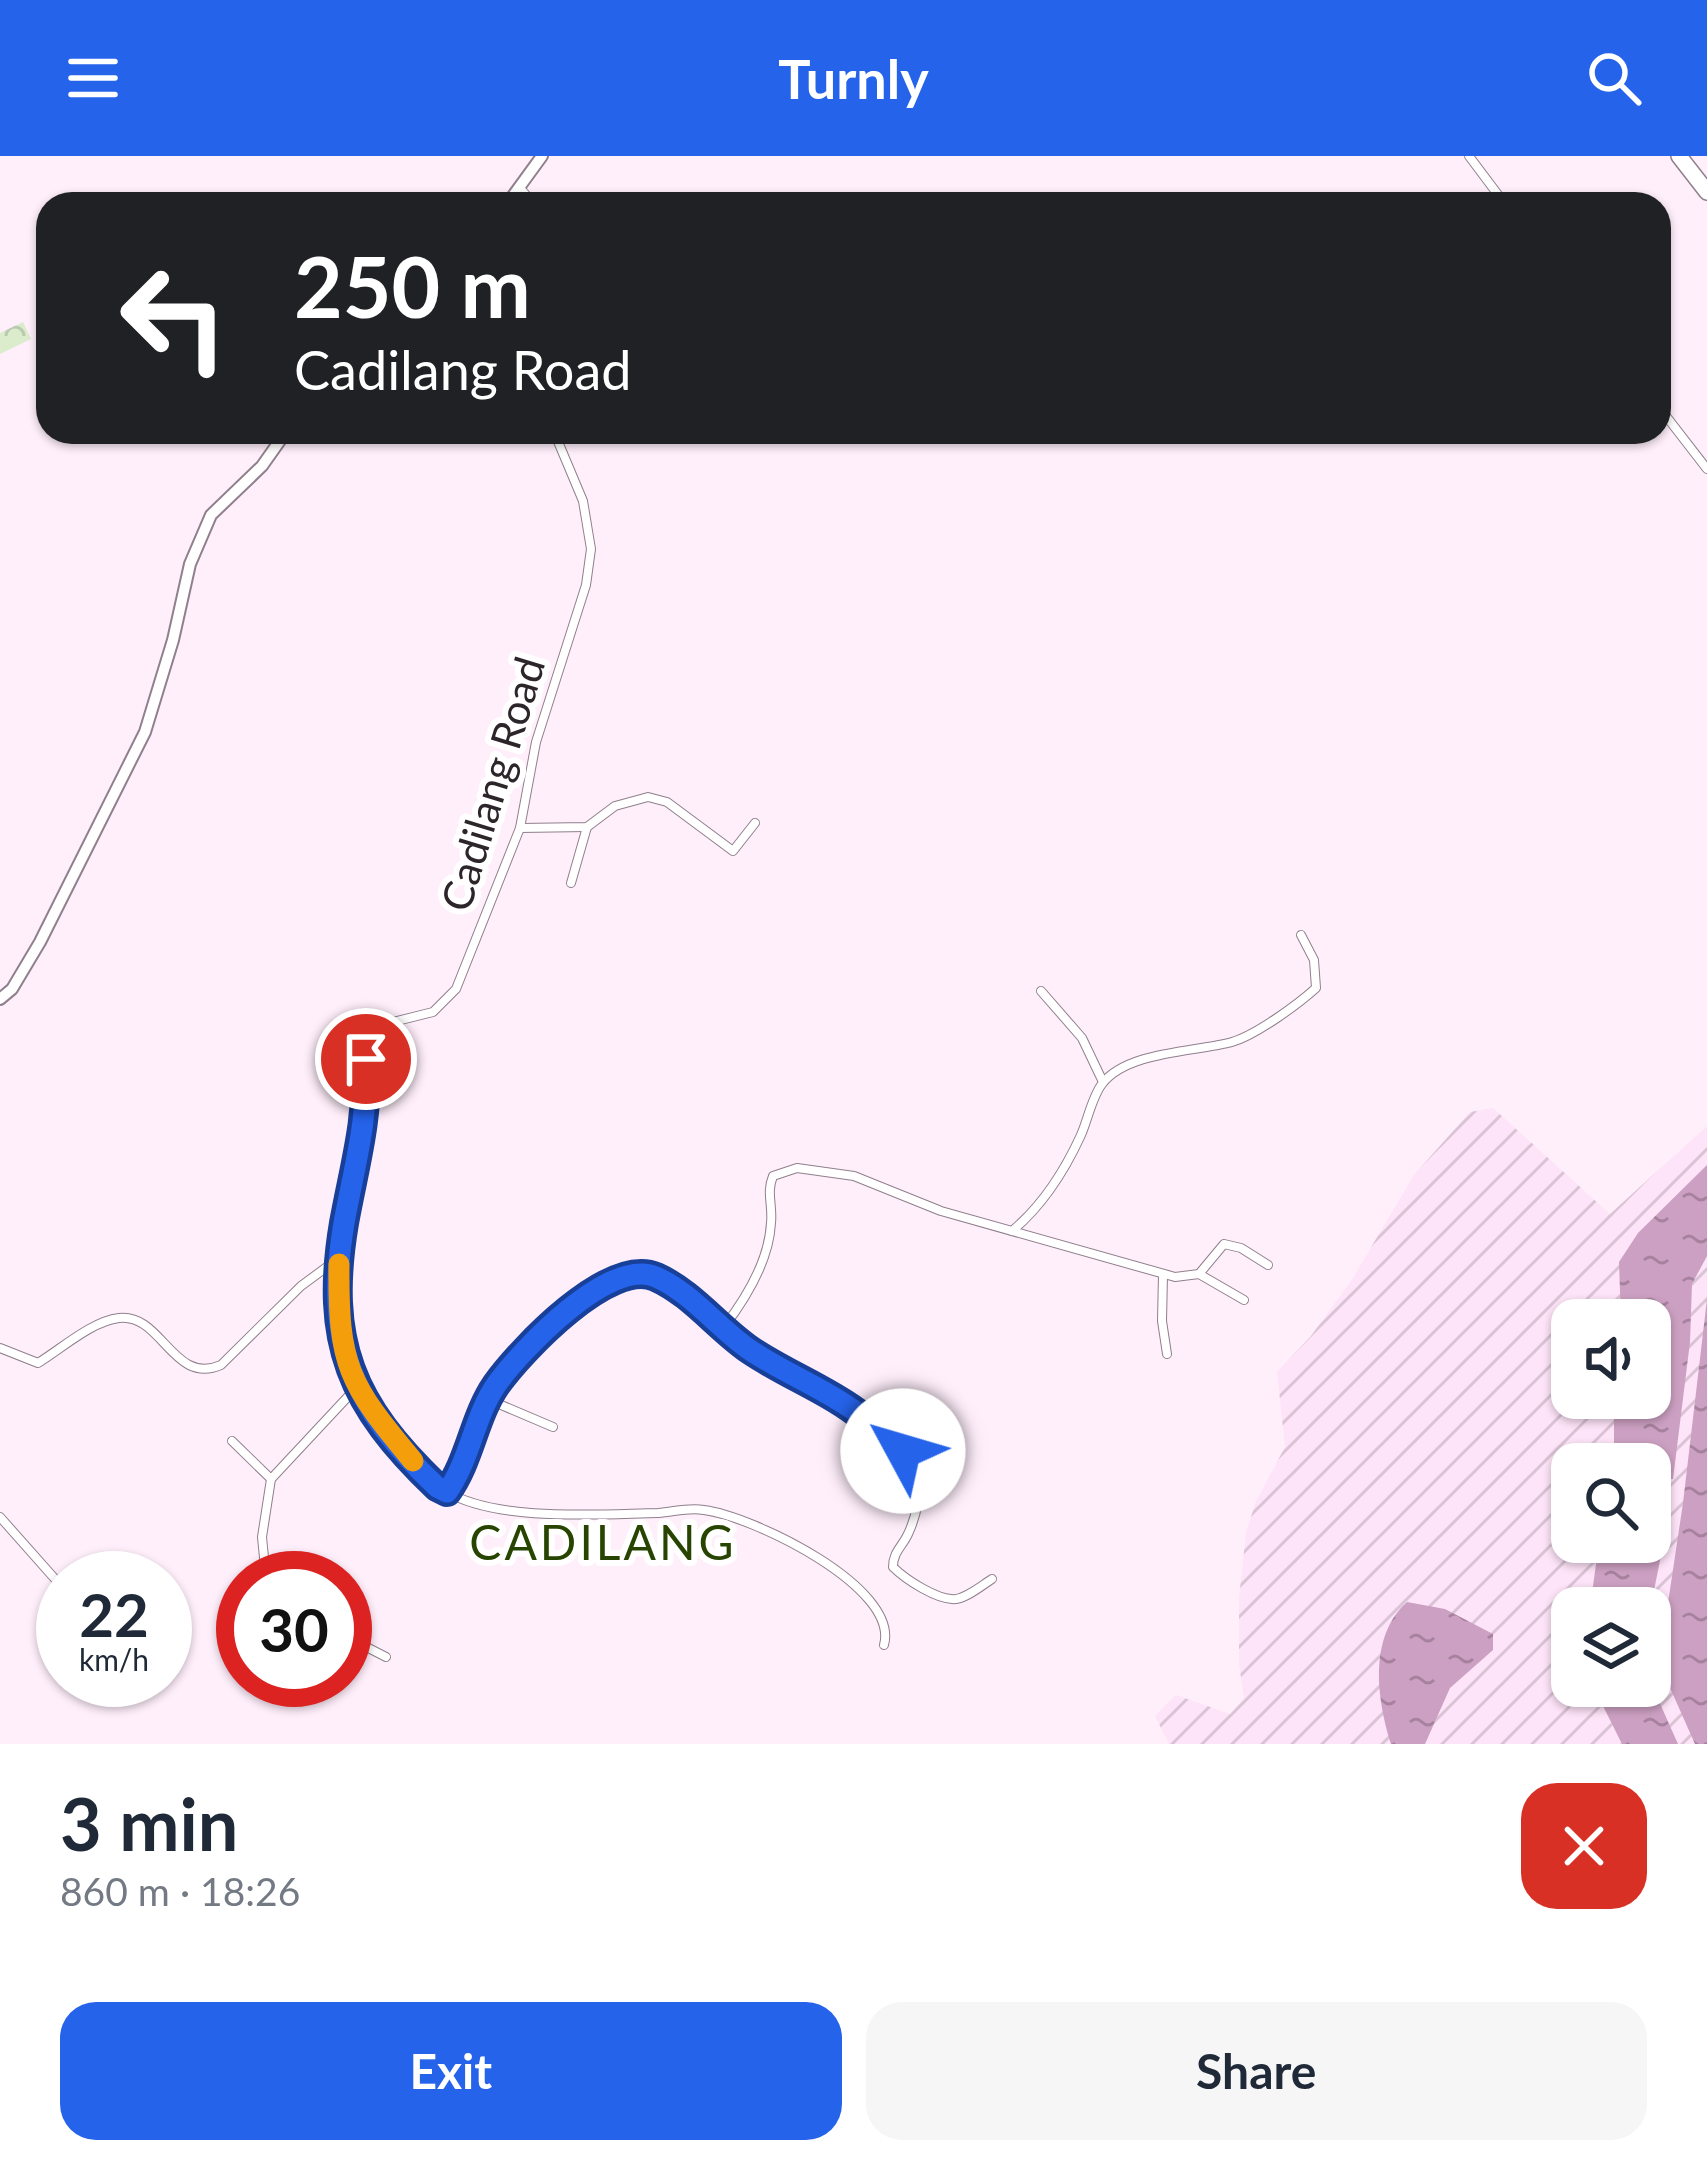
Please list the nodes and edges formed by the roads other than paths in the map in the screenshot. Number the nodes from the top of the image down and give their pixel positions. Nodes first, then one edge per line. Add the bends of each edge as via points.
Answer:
1 (542, 156) edge
2 (1679, 156) edge
3 (1472, 157) edge
4 (519, 187) junction
5 (515, 192) edge
6 (523, 192) edge
7 (1497, 192) edge
8 (1707, 192) edge
9 (1671, 422) edge
10 (278, 444) edge
11 (559, 444) edge
12 (1707, 469) edge
13 (754, 824) dead end
14 (587, 827) junction
15 (520, 828) junction
16 (572, 883) dead end
17 (1301, 935) dead end
18 (1041, 991) dead end
19 (0, 999) edge
20 (1103, 1082) junction
21 (1011, 1232) junction
22 (339, 1258) junction
23 (1268, 1265) dead end
24 (1162, 1274) junction
25 (1198, 1274) junction
26 (1244, 1300) dead end
27 (724, 1327) junction
28 (0, 1348) edge
29 (1167, 1354) dead end
30 (356, 1388) junction
31 (487, 1399) junction
32 (553, 1427) dead end
33 (232, 1441) dead end
34 (271, 1479) junction
35 (447, 1492) junction
36 (0, 1516) edge
37 (263, 1551) edge
38 (36, 1557) edge
39 (992, 1579) dead end
40 (884, 1645) dead end
41 (372, 1650) edge
42 (386, 1657) dead end

1 - 4 street
2 - 8 highway
3 - 7 street
4 - 5 street
4 - 6 street
9 - 12 street
10 - 19 street via 211,515 145,732 40,942
11 - 15 street, Cadilang Road via 583,501 591,549
13 - 14 street via 734,851 648,797 615,806
14 - 15 street
14 - 16 street
15 - 22 street, Cadilang Road via 456,989 433,1012 373,1027 368,1106
17 - 20 street via 1318,977 1303,999 1236,1042 1160,1054
18 - 20 street via 1082,1038
20 - 21 street via 1057,1178
21 - 24 street
21 - 27 street via 854,1176 781,1171 767,1189 766,1252
22 - 28 street via 209,1370 179,1360 131,1318 106,1321 38,1363
22 - 30 street, Cadilang Road via 340,1344
23 - 25 street via 1224,1244
24 - 25 street
24 - 29 street
25 - 26 street
27 - 31 street via 652,1274 604,1284 550,1326
27 - 39 street via 867,1420 916,1468 910,1531 893,1556 902,1576 947,1599
30 - 34 street
30 - 35 street, Cadilang Road
31 - 32 street
31 - 35 street
33 - 34 street
34 - 37 street
35 - 40 street via 507,1509 691,1508 731,1517 865,1592 883,1614
36 - 38 street
41 - 42 street

